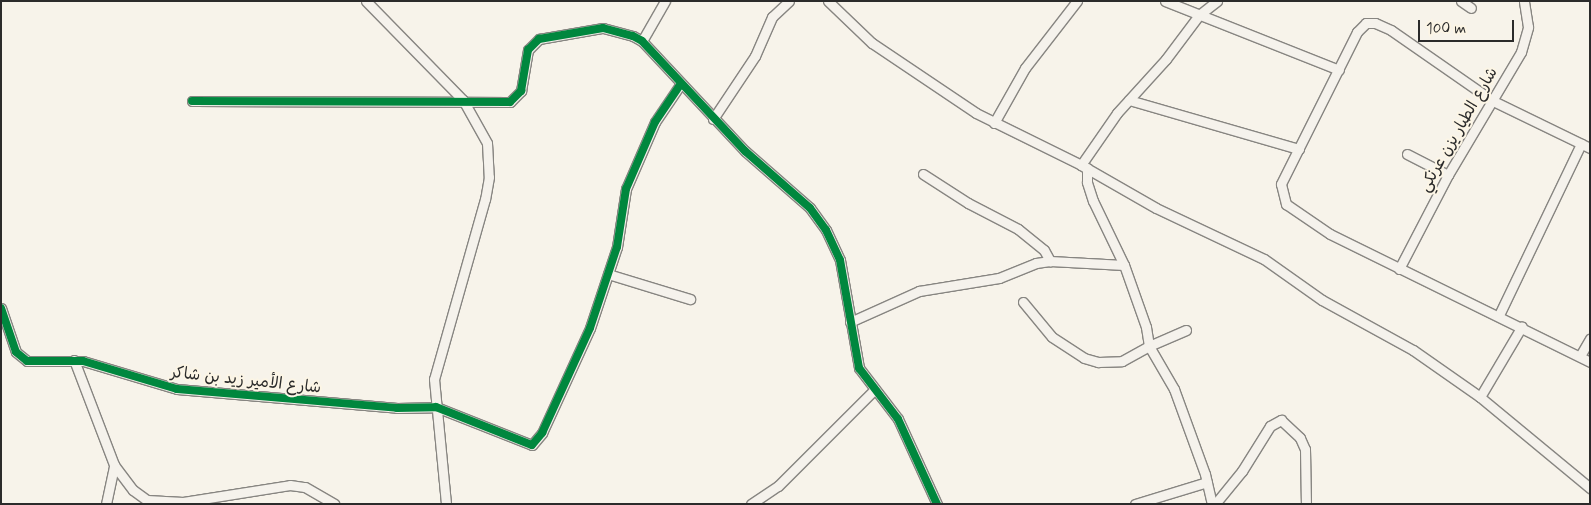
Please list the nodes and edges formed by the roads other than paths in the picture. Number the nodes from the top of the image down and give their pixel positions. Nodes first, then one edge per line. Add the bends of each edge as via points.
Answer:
1 (366, 1) edge
2 (665, 1) edge
3 (789, 1) edge
4 (1165, 1) edge
5 (1217, 1) edge
6 (1461, 1) edge
7 (1524, 1) edge
8 (830, 2) edge
9 (1075, 2) edge
10 (1471, 8) dead end
11 (1199, 15) junction
12 (642, 41) junction
13 (1339, 70) junction
14 (680, 85) junction
15 (463, 100) junction
16 (1129, 100) junction
17 (192, 101) dead end
18 (1493, 101) junction
19 (713, 119) junction
20 (994, 123) junction
21 (1586, 146) edge
22 (1299, 149) junction
23 (1407, 154) dead end
24 (1084, 166) junction
25 (923, 174) dead end
26 (1448, 175) junction
27 (1050, 261) junction
28 (1124, 265) junction
29 (1399, 269) junction
30 (608, 274) junction
31 (690, 299) dead end
32 (1023, 302) dead end
33 (1, 308) edge
34 (1499, 315) junction
35 (850, 322) junction
36 (1522, 326) junction
37 (1186, 330) dead end
38 (1590, 339) edge
39 (1149, 346) junction
40 (1580, 356) junction
41 (74, 360) junction
42 (1590, 362) edge
43 (874, 390) junction
44 (1480, 397) junction
45 (436, 407) junction
46 (114, 465) junction
47 (1207, 482) junction
48 (1590, 488) edge
49 (106, 504) edge
50 (334, 504) edge
51 (446, 504) edge
52 (751, 504) edge
53 (937, 504) edge
54 (1135, 504) edge
55 (1213, 504) edge
56 (1306, 504) edge

1 - 15 street
2 - 12 street
3 - 19 street via 772,17 751,63
4 - 11 street
5 - 11 street
6 - 10 street
7 - 18 street, شارع الطيار يزن عرنكي via 1528,27 1523,47
8 - 20 street via 872,43
9 - 20 street via 1025,68
11 - 13 street
11 - 16 street
12 - 14 street
12 - 15 street via 603,28 544,37 528,50 517,99 503,102
13 - 18 street via 1362,26 1375,23 1410,42
13 - 22 street
14 - 19 street
14 - 30 street via 650,132 626,189 617,247
15 - 17 street via 448,104
15 - 45 street via 485,134 489,177 434,379
16 - 22 street
16 - 24 street
18 - 21 street
18 - 26 street, شارع الطيار يزن عرنكي
19 - 35 street via 810,208 826,230 840,260
20 - 24 street
21 - 34 street
22 - 29 street via 1281,184 1286,204 1330,234
23 - 26 street
24 - 28 street via 1093,202
24 - 44 street via 1156,208 1264,258 1322,300 1413,350
25 - 27 street via 968,203 1018,229 1044,250
26 - 29 street, شارع الطيار يزن عرنكي
27 - 28 street
27 - 35 street via 1036,263 999,278 919,291
28 - 39 street
29 - 34 street
30 - 31 street
30 - 45 street, شارع الأمير زيد بن شاكر via 583,346 536,442 522,443 461,414
32 - 39 street via 1052,337 1084,358 1098,362 1122,361
33 - 41 street, شارع الأمير زيد بن شاكر via 19,357 34,362
34 - 36 street
35 - 43 street via 859,368
36 - 40 street
36 - 44 street
37 - 39 street
38 - 40 street
39 - 47 street via 1171,382
40 - 42 street
41 - 45 street, شارع الأمير زيد بن شاكر via 178,389 391,408
41 - 46 street
43 - 52 street via 778,486
43 - 53 street via 898,419
44 - 48 street
45 - 51 street
46 - 49 street
46 - 50 street via 133,490 158,503 290,485 305,487
47 - 54 street
47 - 55 street
55 - 56 street via 1242,470 1270,426 1281,420 1300,438 1305,449

